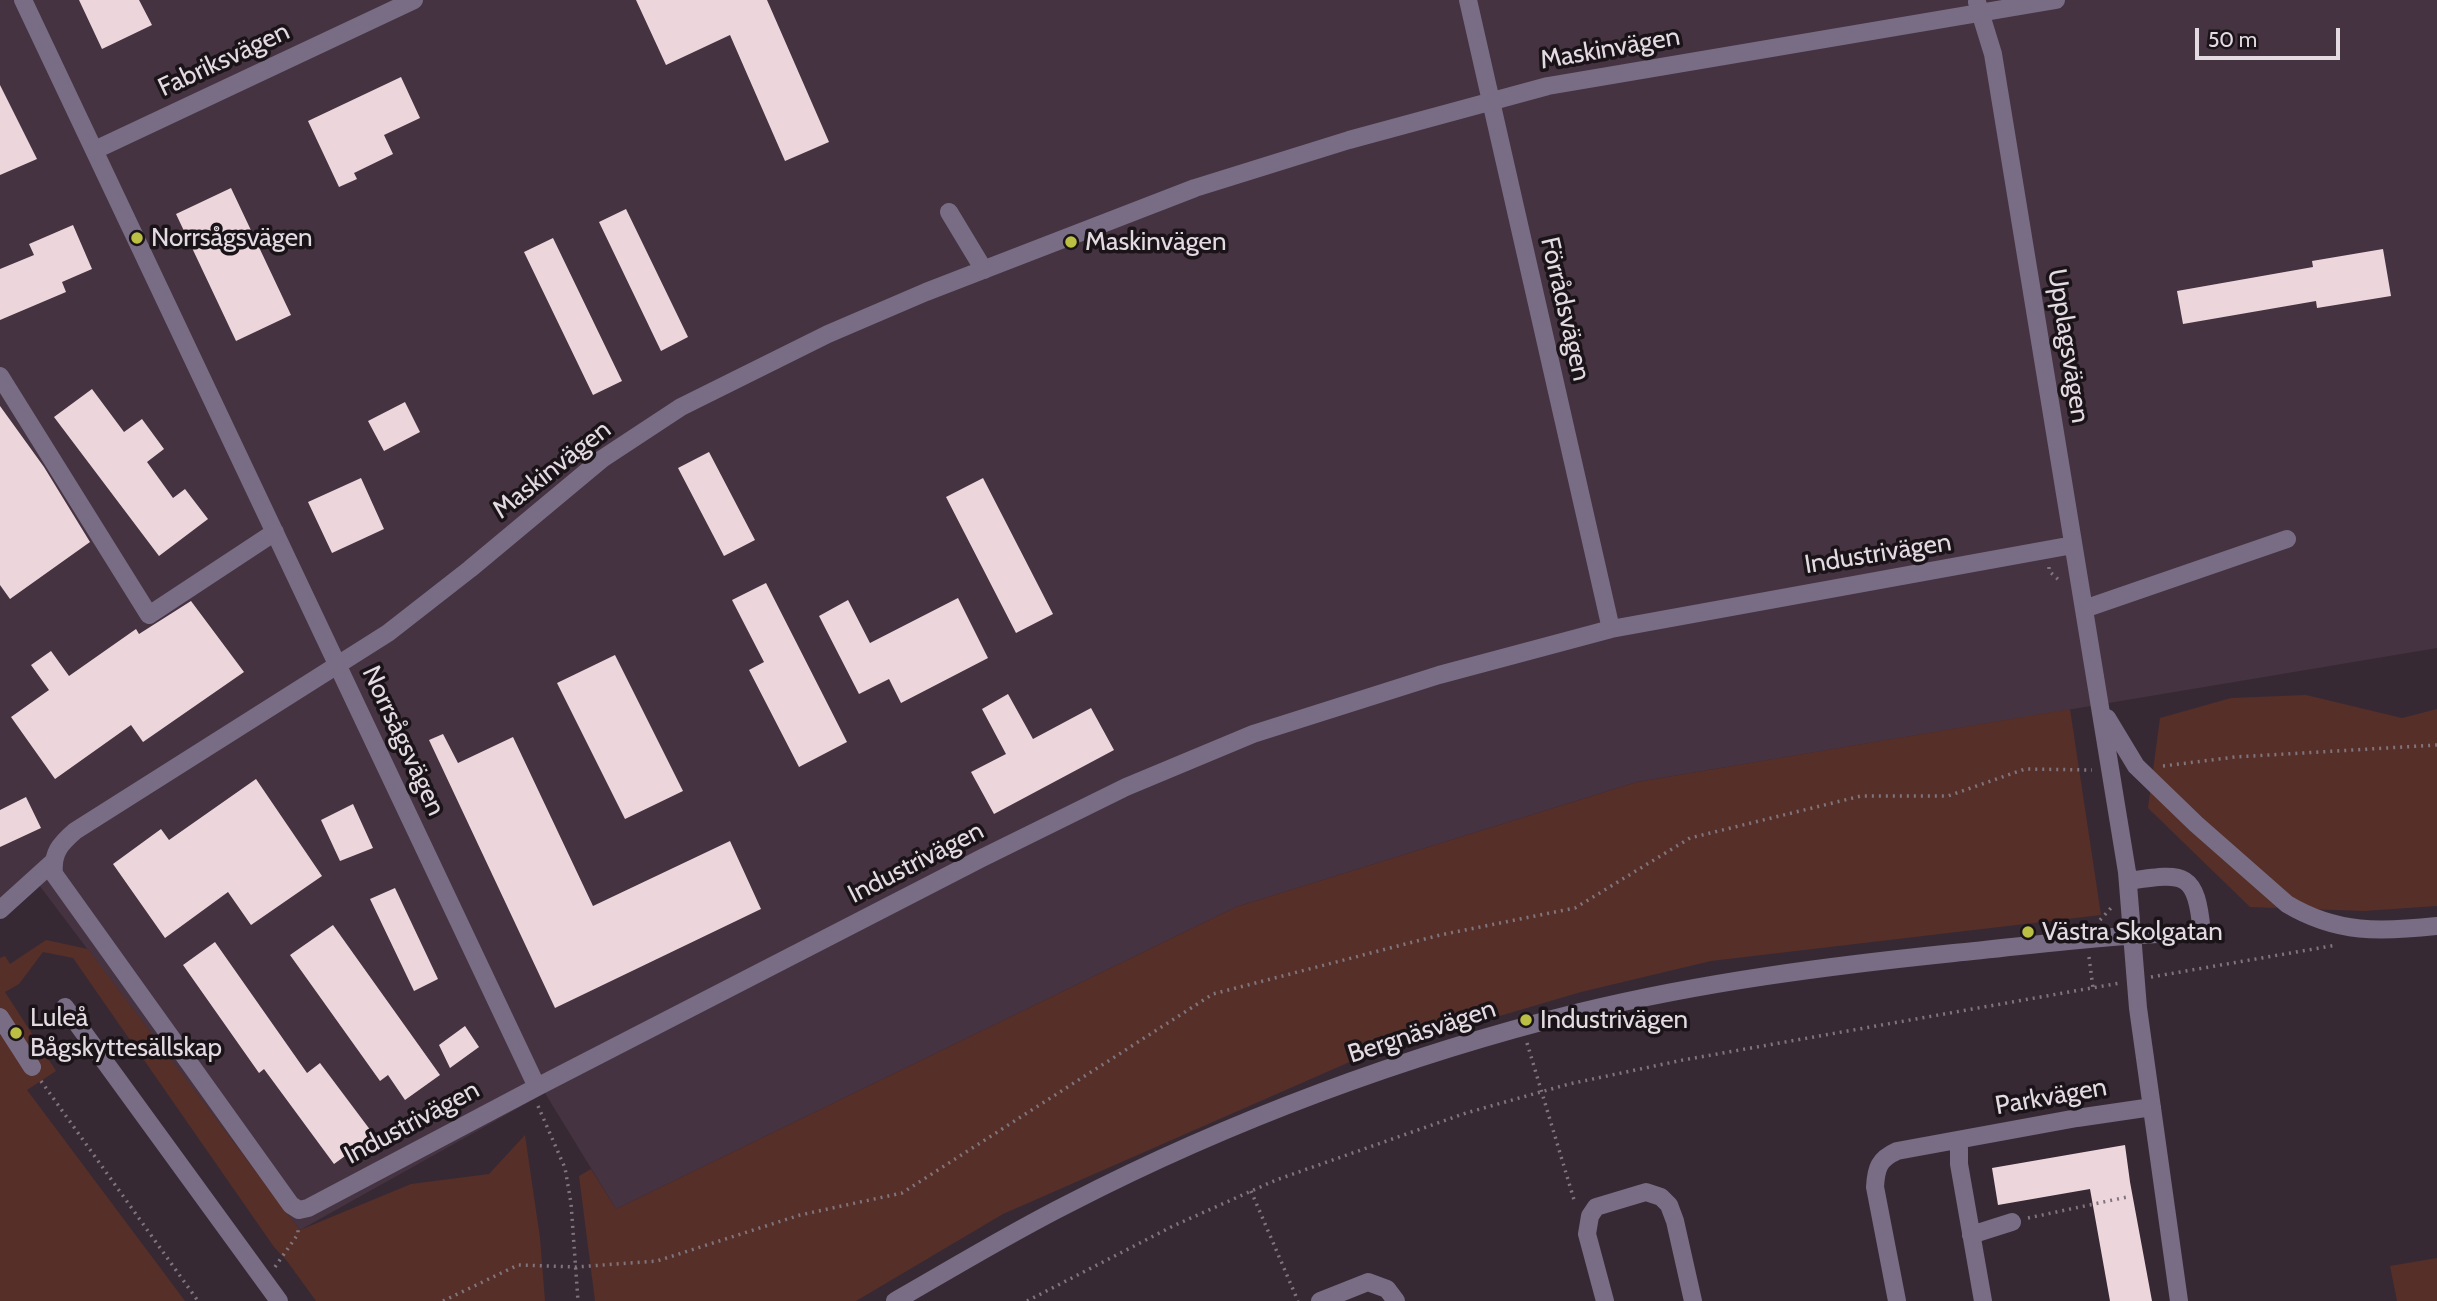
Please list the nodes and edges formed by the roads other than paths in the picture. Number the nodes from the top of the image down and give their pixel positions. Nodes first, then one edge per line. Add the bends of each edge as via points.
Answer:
1 (23, 0) edge
2 (414, 0) edge
3 (1468, 0) edge
4 (2056, 0) edge
5 (1978, 6) edge
6 (1491, 101) junction
7 (95, 150) junction
8 (949, 212) dead end
9 (984, 270) junction
10 (0, 376) edge
11 (275, 532) junction
12 (2287, 539) dead end
13 (2073, 545) junction
14 (2084, 609) junction
15 (1611, 629) junction
16 (338, 665) junction
17 (2099, 703) junction
18 (53, 862) junction
19 (2128, 881) junction
20 (0, 910) edge
21 (2437, 926) edge
22 (2132, 935) junction
23 (65, 1007) dead end
24 (0, 1017) edge
25 (32, 1067) road end
26 (537, 1087) junction
27 (2152, 1107) junction
28 (1959, 1140) junction
29 (2012, 1222) road end
30 (1971, 1235) junction
31 (279, 1301) edge
32 (895, 1301) edge
33 (1320, 1301) edge
34 (1396, 1301) edge
35 (1605, 1301) edge
36 (1693, 1301) edge
37 (1897, 1301) edge
38 (1983, 1301) edge
39 (2179, 1301) edge

1 - 7 street, Norrsågsvägen
2 - 7 street, Fabriksvägen
3 - 6 street, Förrådsvägen
4 - 5 street, Maskinvägen
5 - 6 street, Maskinvägen via 1548,86
5 - 13 street, Upplagsvägen via 1993,54
6 - 9 street, Maskinvägen via 1195,188
6 - 15 street, Förrådsvägen
7 - 11 street, Norrsågsvägen
8 - 9 street
9 - 16 street, Maskinvägen via 828,334 681,407 602,459 460,578
10 - 11 street via 149,615
11 - 16 street, Norrsågsvägen
12 - 14 street
13 - 14 street, Upplagsvägen
13 - 15 street, Industrivägen
14 - 17 street, Upplagsvägen
15 - 26 street, Industrivägen via 1439,675 1252,734 1126,787
16 - 18 street, Maskinvägen via 75,831 60,844
16 - 26 street, Norrsågsvägen
17 - 19 street, Upplagsvägen
17 - 21 street, Upplagsvägen via 2139,769 2261,883 2301,913 2342,927 2373,931
18 - 20 street
18 - 26 street, Industrivägen via 54,874 291,1205 299,1210
19 - 22 street
19 - 22 street, Bergnäsvägen via 2184,879 2193,887 2202,933
22 - 27 street
22 - 32 street, Bergnäsvägen via 1698,986 1469,1043 1344,1084 1159,1160 1059,1208
23 - 31 street
24 - 25 street
27 - 28 street, Parkvägen
27 - 39 street
28 - 30 street
28 - 37 street, Parkvägen via 1897,1151 1885,1156 1876,1170 1875,1187
29 - 30 street
30 - 38 street
33 - 34 street via 1368,1282 1387,1289
35 - 36 street via 1587,1234 1590,1216 1596,1208 1646,1192 1669,1205

